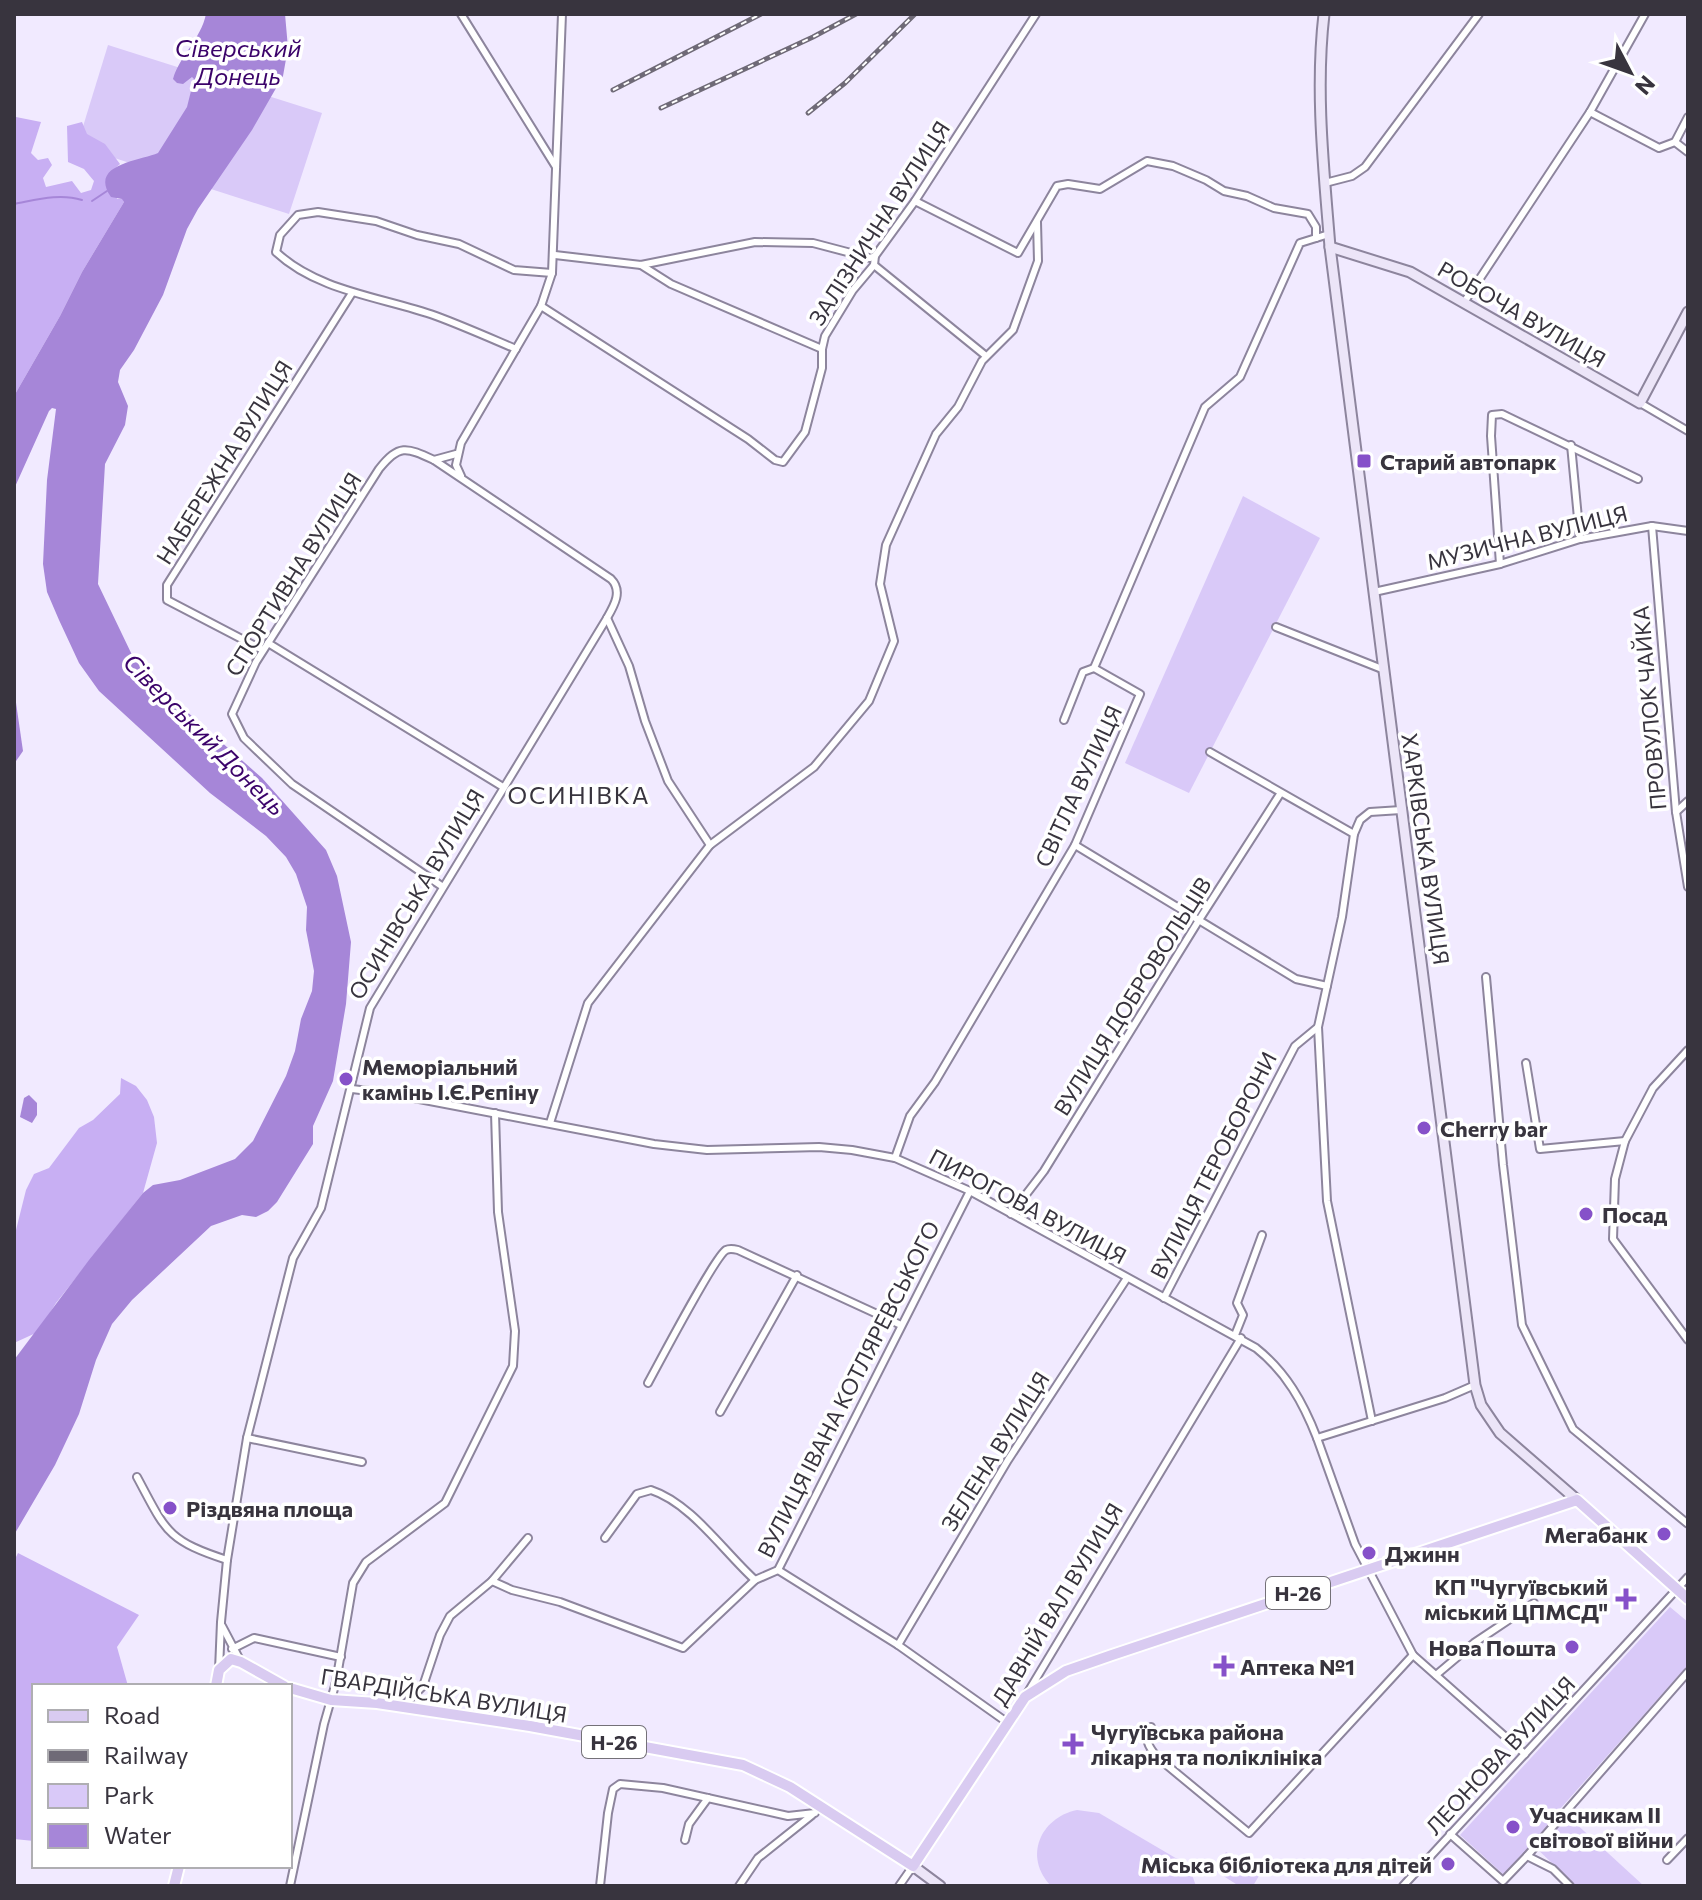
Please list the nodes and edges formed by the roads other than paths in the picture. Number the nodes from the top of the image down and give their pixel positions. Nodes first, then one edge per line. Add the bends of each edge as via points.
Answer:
1 (461, 14) edge
2 (562, 14) edge
3 (1036, 14) edge
4 (1324, 14) edge
5 (1479, 14) edge
6 (1645, 14) edge
7 (1590, 112) junction
8 (1688, 117) edge
9 (1675, 142) junction
10 (1688, 152) edge
11 (556, 167) junction
12 (1325, 183) junction
13 (915, 201) junction
14 (1037, 222) junction
15 (1329, 234) junction
16 (1316, 238) junction
17 (1330, 247) junction
18 (555, 255) junction
19 (875, 256) junction
20 (641, 265) junction
21 (874, 265) junction
22 (552, 273) junction
23 (352, 293) junction
24 (1465, 301) junction
25 (541, 306) junction
26 (1688, 312) edge
27 (516, 349) junction
28 (822, 349) junction
29 (986, 356) junction
30 (1640, 403) junction
31 (1688, 431) edge
32 (1571, 445) junction
33 (456, 454) junction
34 (434, 460) junction
35 (1638, 479) dead end
36 (464, 480) junction
37 (1652, 526) junction
38 (1688, 531) edge
39 (1580, 539) junction
40 (1500, 564) junction
41 (611, 579) joint
42 (1374, 592) junction
43 (607, 618) junction
44 (1276, 627) dead end
45 (266, 647) junction
46 (1094, 668) junction
47 (1382, 669) junction
48 (1064, 720) dead end
49 (1210, 752) dead end
50 (503, 787) junction
51 (1280, 794) junction
52 (1688, 801) edge
53 (1401, 810) junction
54 (1676, 812) junction
55 (1354, 834) junction
56 (710, 845) junction
57 (1075, 845) junction
58 (443, 887) junction
59 (1688, 887) edge
60 (1199, 920) junction
61 (1486, 977) dead end
62 (1327, 986) junction
63 (1318, 1027) junction
64 (1688, 1050) edge
65 (1526, 1063) dead end
66 (352, 1089) junction
67 (495, 1113) junction
68 (550, 1123) junction
69 (1625, 1141) junction
70 (895, 1158) junction
71 (970, 1191) junction
72 (1011, 1214) junction
73 (1262, 1235) dead end
74 (797, 1275) junction
75 (1127, 1278) junction
76 (1164, 1298) junction
77 (901, 1325) junction
78 (1238, 1337) junction
79 (1688, 1340) edge
80 (648, 1383) dead end
81 (1475, 1385) junction
82 (720, 1412) dead end
83 (1372, 1421) junction
84 (247, 1438) junction
85 (1317, 1438) junction
86 (362, 1462) dead end
87 (137, 1477) dead end
88 (1577, 1500) junction
89 (1688, 1524) edge
90 (528, 1538) dead end
91 (605, 1538) dead end
92 (227, 1560) junction
93 (1367, 1569) junction
94 (778, 1570) junction
95 (1688, 1577) edge
96 (755, 1580) junction
97 (492, 1581) junction
98 (1677, 1590) junction
99 (1688, 1599) edge
100 (1534, 1603) dead end
101 (221, 1622) junction
102 (898, 1645) junction
103 (232, 1649) junction
104 (1413, 1655) junction
105 (341, 1657) junction
106 (241, 1662) junction
107 (219, 1670) junction
108 (1688, 1672) edge
109 (1436, 1675) junction
110 (216, 1684) edge
111 (280, 1684) edge
112 (292, 1689) edge
113 (1025, 1697) junction
114 (331, 1700) junction
115 (403, 1706) junction
116 (1008, 1723) junction
117 (1151, 1727) dead end
118 (1525, 1754) junction
119 (708, 1798) junction
120 (818, 1811) junction
121 (1450, 1834) junction
122 (1688, 1838) edge
123 (685, 1840) dead end
124 (1527, 1856) junction
125 (1667, 1860) dead end
126 (913, 1866) junction
127 (290, 1886) edge
128 (600, 1886) edge
129 (739, 1886) edge
130 (899, 1886) edge
131 (940, 1886) edge
132 (1403, 1886) edge
133 (1570, 1886) edge

1 - 11 street
2 - 11 street
3 - 13 street, ЗАЛІЗНИЧНА ВУЛИЦЯ
4 - 12 street, ХАРКІВСЬКА ВУЛИЦЯ
5 - 12 street via 1365,167
6 - 7 street
7 - 9 street via 1659,148
7 - 24 street
8 - 9 street
9 - 10 street
11 - 18 street
12 - 15 street, ХАРКІВСЬКА ВУЛИЦЯ
13 - 14 street via 1018,253
13 - 19 street, ЗАЛІЗНИЧНА ВУЛИЦЯ
14 - 16 street via 1057,186 1100,189 1147,161 1173,166 1274,208 1308,214
14 - 29 street via 1038,261 1013,330
15 - 16 street
15 - 17 street, ХАРКІВСЬКА ВУЛИЦЯ
16 - 46 street via 1300,243 1240,377 1205,407
17 - 24 street, РОБОЧА ВУЛИЦЯ via 1410,272
17 - 42 street, ХАРКІВСЬКА ВУЛИЦЯ
18 - 20 street
18 - 22 street
19 - 20 street via 813,243 755,242
19 - 21 street, ЗАЛІЗНИЧНА ВУЛИЦЯ
20 - 28 street via 671,284
21 - 28 street, ЗАЛІЗНИЧНА ВУЛИЦЯ via 853,290
21 - 29 street
22 - 23 street via 514,270 459,244 376,221 318,212 298,215 280,235 276,252 286,262
22 - 25 street
23 - 27 street via 435,316
23 - 45 street, НАБЕРЕЖНА ВУЛИЦЯ via 167,585 167,600
24 - 30 street, РОБОЧА ВУЛИЦЯ
25 - 27 street
25 - 28 street, ЗАЛІЗНИЧНА ВУЛИЦЯ via 780,463 805,432
26 - 30 street
27 - 33 street
29 - 56 street via 936,434 886,545 880,584 894,641 869,701 814,767
30 - 31 street, РОБОЧА ВУЛИЦЯ
32 - 35 street
32 - 39 street
32 - 40 street via 1502,414 1492,415
33 - 34 street
33 - 36 street
34 - 36 street, СПОРТИВНА ВУЛИЦЯ
34 - 45 street, СПОРТИВНА ВУЛИЦЯ via 404,449 387,459
36 - 41 street, СПОРТИВНА ВУЛИЦЯ
37 - 38 street, МУЗИЧНА ВУЛИЦЯ
37 - 39 street, МУЗИЧНА ВУЛИЦЯ
37 - 54 street, ПРОВУЛОК ЧАЙКА
39 - 40 street, МУЗИЧНА ВУЛИЦЯ
40 - 42 street, МУЗИЧНА ВУЛИЦЯ
41 - 43 street, ОСИНІВСЬКА ВУЛИЦЯ via 617,590
42 - 47 street, ХАРКІВСЬКА ВУЛИЦЯ
43 - 50 street, ОСИНІВСЬКА ВУЛИЦЯ
43 - 56 street via 668,781
44 - 47 street
45 - 50 street, НАБЕРЕЖНА ВУЛИЦЯ
45 - 58 street, СПОРТИВНА ВУЛИЦЯ via 232,714 244,738 292,784
46 - 48 street via 1083,672
46 - 57 street, СВІТЛА ВУЛИЦЯ via 1140,694
47 - 53 street, ХАРКІВСЬКА ВУЛИЦЯ
49 - 51 street
50 - 58 street, ОСИНІВСЬКА ВУЛИЦЯ
51 - 55 street
51 - 60 street, ВУЛИЦЯ ДОБРОВОЛЬЦІВ
52 - 54 street
53 - 55 street via 1370,812
53 - 81 street, ХАРКІВСЬКА ВУЛИЦЯ
54 - 59 street, ПРОВУЛОК ЧАЙКА
55 - 62 street
56 - 68 street via 588,1003
57 - 60 street
57 - 70 street, СВІТЛА ВУЛИЦЯ via 910,1116
58 - 66 street, ОСИНІВСЬКА ВУЛИЦЯ via 370,1008
60 - 62 street via 1296,979
60 - 72 street, ВУЛИЦЯ ДОБРОВОЛЬЦІВ via 1044,1171
61 - 89 street via 1522,1325 1573,1429
62 - 63 street
63 - 76 street, ВУЛИЦЯ ТЕРОБОРОНИ via 1295,1046
63 - 83 street via 1327,1201
64 - 69 street via 1653,1088
65 - 69 street via 1540,1149
66 - 67 street, ПИРОГОВА ВУЛИЦЯ
66 - 84 street, ОСИНІВСЬКА ВУЛИЦЯ via 321,1208 293,1258
67 - 68 street, ПИРОГОВА ВУЛИЦЯ
67 - 105 street via 498,1212 515,1331 513,1366 445,1503 358,1572
68 - 70 street, ПИРОГОВА ВУЛИЦЯ via 707,1150 819,1147
69 - 79 street via 1615,1179 1613,1239
70 - 71 street, ПИРОГОВА ВУЛИЦЯ
71 - 72 street, ПИРОГОВА ВУЛИЦЯ
71 - 77 street, ВУЛИЦЯ ІВАНА КОТЛЯРЕВСЬКОГО
72 - 75 street, ПИРОГОВА ВУЛИЦЯ
73 - 78 street via 1237,1303 1243,1315
74 - 77 street
74 - 80 street via 738,1250 723,1252
74 - 82 street
75 - 76 street, ПИРОГОВА ВУЛИЦЯ
75 - 102 street, ЗЕЛЕНА ВУЛИЦЯ via 1008,1460
76 - 78 street, ПИРОГОВА ВУЛИЦЯ
77 - 94 street, ВУЛИЦЯ ІВАНА КОТЛЯРЕВСЬКОГО
78 - 85 street, ПИРОГОВА ВУЛИЦЯ via 1271,1360 1287,1379
78 - 113 street, ДАВНІЙ ВАЛ ВУЛИЦЯ
81 - 83 street
81 - 88 street, ХАРКІВСЬКА ВУЛИЦЯ via 1500,1433
83 - 85 street
84 - 86 street
84 - 92 street, ОСИНІВСЬКА ВУЛИЦЯ
85 - 93 street, ПИРОГОВА ВУЛИЦЯ
87 - 92 street via 170,1534
88 - 93 main road, Н-26
88 - 98 main road, ХАРКІВСЬКА ВУЛИЦЯ
90 - 97 street
91 - 96 street via 637,1494 651,1490 673,1501
92 - 101 street, ОСИНІВСЬКА ВУЛИЦЯ
93 - 104 street, ПИРОГОВА ВУЛИЦЯ
93 - 113 main road, Н-26 via 1066,1671
94 - 96 street, ВУЛИЦЯ ІВАНА КОТЛЯРЕВСЬКОГО
94 - 102 street
95 - 98 street, ЛЕОНОВА ВУЛИЦЯ
96 - 97 street, ВУЛИЦЯ ІВАНА КОТЛЯРЕВСЬКОГО via 679,1649
97 - 115 street via 450,1616 423,1686
98 - 99 main road, ХАРКІВСЬКА ВУЛИЦЯ
98 - 118 street, ЛЕОНОВА ВУЛИЦЯ
100 - 109 street
101 - 103 street
101 - 107 street, ОСИНІВСЬКА ВУЛИЦЯ
102 - 116 street
103 - 105 street via 254,1638
103 - 106 street
104 - 109 street
104 - 117 street via 1249,1833 1157,1757 1147,1743
105 - 114 street
106 - 107 main road via 231,1659
106 - 111 main road
107 - 110 main road, ОСИНІВСЬКА ВУЛИЦЯ
108 - 124 street
109 - 118 street
112 - 114 main road, ГВАРДІЙСЬКА ВУЛИЦЯ / Н-26
113 - 116 main road, ДАВНІЙ ВАЛ ВУЛИЦЯ / Н-26
114 - 115 main road, ГВАРДІЙСЬКА ВУЛИЦЯ / Н-26
114 - 127 street
115 - 120 main road, ГВАРДІЙСЬКА ВУЛИЦЯ / Н-26 via 726,1761 775,1778
116 - 126 main road, ДАВНІЙ ВАЛ ВУЛИЦЯ / Н-26
118 - 121 street, ЛЕОНОВА ВУЛИЦЯ
119 - 120 street via 788,1816
119 - 123 street via 689,1824
119 - 128 street via 663,1788 620,1784 613,1789
120 - 126 main road, ГВАРДІЙСЬКА ВУЛИЦЯ / Н-26
120 - 129 street via 758,1858
121 - 124 street via 1503,1881
121 - 132 street, ЛЕОНОВА ВУЛИЦЯ
122 - 125 street
124 - 133 street via 1553,1869
126 - 130 street, ДАВНІЙ ВАЛ ВУЛИЦЯ
126 - 131 street, ГВАРДІЙСЬКА ВУЛИЦЯ

